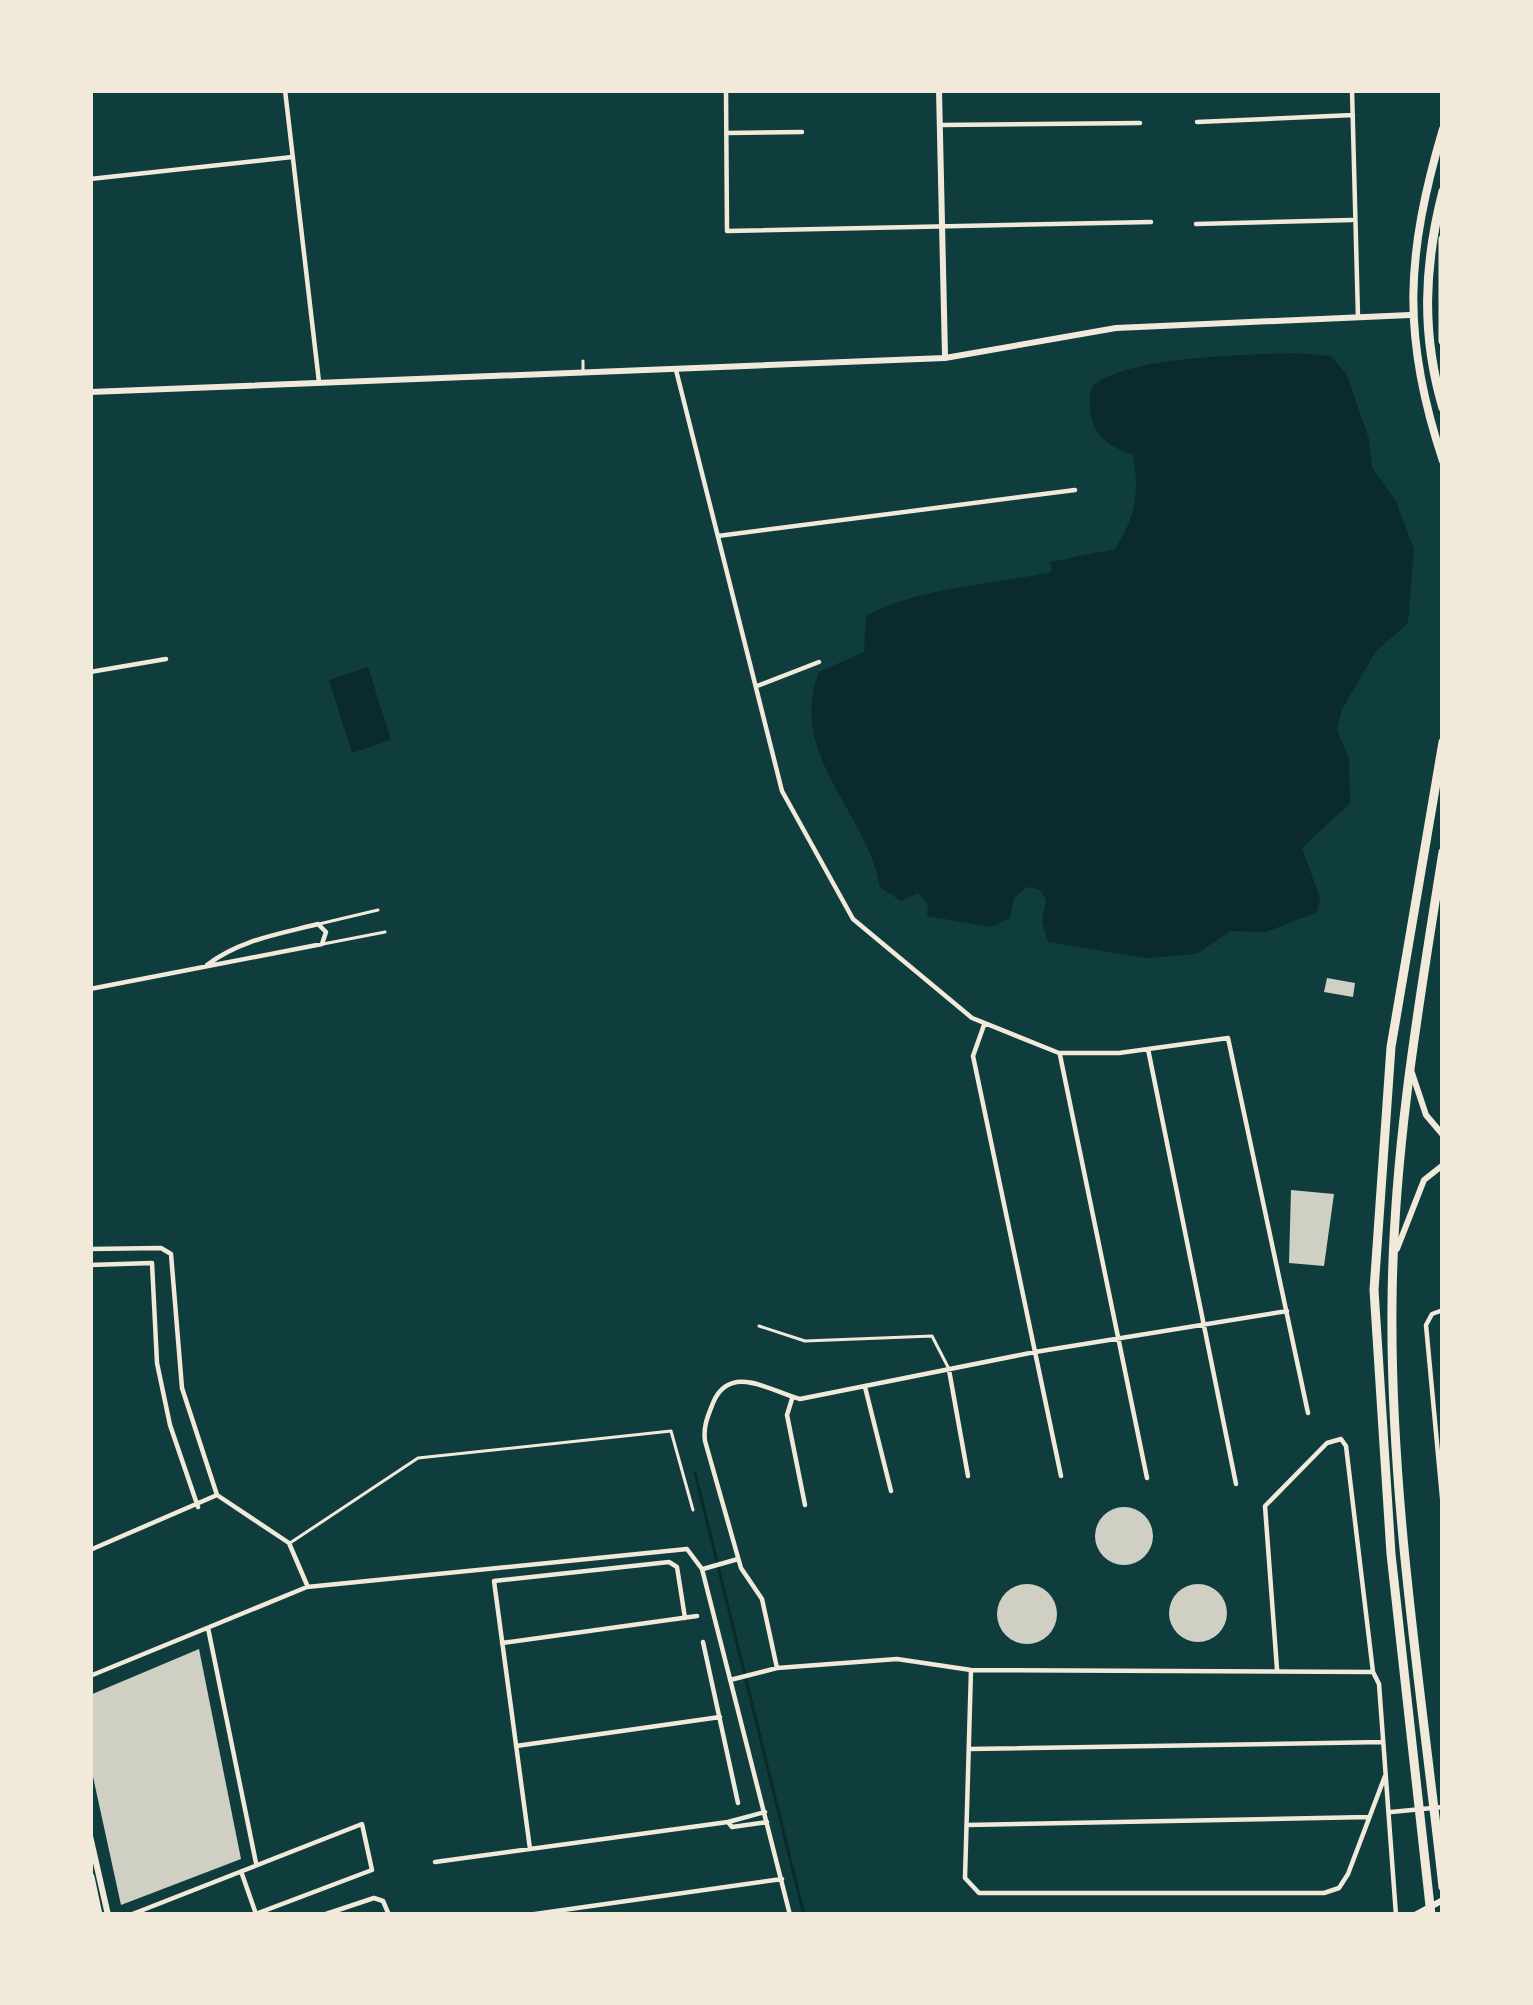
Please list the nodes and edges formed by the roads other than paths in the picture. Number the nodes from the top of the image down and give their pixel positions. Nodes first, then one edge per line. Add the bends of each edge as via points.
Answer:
1 (285, 90) edge
2 (726, 90) edge
3 (939, 90) edge
4 (1352, 90) edge
5 (1353, 116) junction
6 (1196, 122) dead end
7 (1140, 123) dead end
8 (940, 124) junction
9 (1443, 129) edge
10 (802, 132) dead end
11 (726, 134) junction
12 (292, 157) junction
13 (90, 179) edge
14 (1443, 190) edge
15 (1355, 220) junction
16 (1151, 222) dead end
17 (1196, 224) dead end
18 (944, 229) junction
19 (1443, 239) edge
20 (1410, 315) junction
21 (1358, 317) junction
22 (1443, 341) edge
23 (946, 358) junction
24 (583, 361) dead end
25 (676, 370) junction
26 (583, 374) junction
27 (320, 383) junction
28 (90, 392) edge
29 (1443, 408) edge
30 (1443, 461) edge
31 (1076, 490) dead end
32 (716, 536) junction
33 (166, 659) dead end
34 (819, 662) dead end
35 (90, 672) edge
36 (756, 686) junction
37 (1443, 742) edge
38 (1443, 853) edge
39 (378, 910) dead end
40 (318, 924) junction
41 (385, 932) dead end
42 (322, 944) junction
43 (207, 965) junction
44 (90, 988) edge
45 (984, 1025) junction
46 (1148, 1049) junction
47 (1059, 1052) junction
48 (1407, 1058) junction
49 (1443, 1135) edge
50 (1443, 1165) edge
51 (90, 1249) edge
52 (1394, 1258) junction
53 (90, 1265) edge
54 (1443, 1310) edge
55 (1287, 1311) junction
56 (1203, 1325) junction
57 (759, 1326) dead end
58 (1120, 1338) junction
59 (1035, 1352) junction
60 (949, 1370) junction
61 (865, 1387) junction
62 (792, 1397) junction
63 (1309, 1413) dead end
64 (968, 1476) dead end
65 (1061, 1476) dead end
66 (1147, 1478) dead end
67 (1235, 1484) dead end
68 (891, 1491) dead end
69 (217, 1495) junction
70 (805, 1505) dead end
71 (198, 1507) junction
72 (1443, 1508) edge
73 (693, 1510) dead end
74 (289, 1544) junction
75 (90, 1550) edge
76 (738, 1559) junction
77 (702, 1569) junction
78 (307, 1587) junction
79 (697, 1616) dead end
80 (685, 1618) junction
81 (208, 1628) junction
82 (703, 1642) dead end
83 (502, 1643) junction
84 (777, 1668) junction
85 (1277, 1669) junction
86 (971, 1670) junction
87 (1373, 1672) junction
88 (90, 1676) edge
89 (730, 1680) junction
90 (721, 1717) junction
91 (1384, 1742) junction
92 (516, 1746) junction
93 (969, 1749) junction
94 (1387, 1771) junction
95 (738, 1804) dead end
96 (1443, 1807) edge
97 (764, 1812) junction
98 (1390, 1812) junction
99 (1369, 1817) junction
100 (728, 1822) junction
101 (767, 1822) junction
102 (967, 1825) junction
103 (90, 1836) edge
104 (530, 1849) junction
105 (435, 1862) dead end
106 (257, 1865) junction
107 (241, 1872) junction
108 (90, 1877) edge
109 (782, 1879) junction
110 (1443, 1887) edge
111 (90, 1894) edge
112 (1443, 1900) edge
113 (255, 1914) edge
114 (96, 1915) edge
115 (108, 1915) edge
116 (130, 1915) edge
117 (323, 1915) edge
118 (389, 1915) edge
119 (528, 1915) edge
120 (790, 1915) edge
121 (1396, 1915) edge
122 (1415, 1915) edge
123 (1432, 1915) edge

1 - 12 street
2 - 11 street
3 - 8 street
4 - 5 street
5 - 6 street
5 - 15 street
7 - 8 street
8 - 18 street
9 - 20 main road via 1415,238
10 - 11 street
11 - 18 street via 727,231
12 - 13 street
12 - 27 street
14 - 29 highway via 1426,300
15 - 17 street
15 - 21 street
16 - 18 street
18 - 23 street
19 - 22 highway
20 - 21 street
20 - 30 main road via 1420,388
21 - 23 street via 1116,328
23 - 25 street
24 - 26 lane
25 - 26 street
25 - 32 street
26 - 27 street
27 - 28 street
31 - 32 street
32 - 36 street
33 - 35 street
34 - 36 street
36 - 45 street via 782,790 854,919
37 - 123 highway via 1391,1047 1374,1290 1386,1489
38 - 48 highway
39 - 40 lane
40 - 42 street via 326,932
40 - 43 street via 228,949
41 - 42 lane
42 - 43 street
43 - 44 street
45 - 47 street
45 - 59 street via 974,1056
46 - 47 street
46 - 55 street via 1228,1038
46 - 56 street
47 - 58 street
48 - 49 street via 1426,1115
48 - 52 highway
50 - 52 street via 1424,1180
51 - 69 street via 161,1248 171,1255 182,1388
52 - 110 highway via 1393,1358
53 - 71 street via 151,1262 157,1363
54 - 72 street via 1426,1324
55 - 56 street
55 - 63 street
56 - 58 street
56 - 67 street
57 - 60 lane via 805,1341 932,1336
58 - 59 street
58 - 66 street
59 - 60 street
59 - 65 street
60 - 61 street
60 - 64 street
61 - 62 street
61 - 68 street
62 - 70 street via 787,1415
62 - 76 street via 766,1384 728,1383 705,1424
69 - 71 street
69 - 74 street
71 - 75 street
73 - 74 lane via 671,1431 418,1458
74 - 78 street
76 - 77 street
76 - 84 street via 761,1599
77 - 78 street via 694,1552 671,1550
77 - 89 street
78 - 81 street
79 - 80 street
80 - 83 street
80 - 83 street via 670,1562 494,1581
81 - 88 street
81 - 106 street
82 - 90 street
83 - 92 street
84 - 86 street via 897,1659
84 - 89 street
85 - 86 street
85 - 87 street
85 - 87 street via 1265,1506 1327,1443 1341,1439
86 - 93 street
87 - 91 street
89 - 97 street
90 - 92 street
90 - 95 street
91 - 93 street
91 - 94 street
92 - 104 street
93 - 102 street
94 - 98 street
94 - 99 street
96 - 98 street
97 - 100 street
97 - 101 street
98 - 121 street
99 - 102 street
99 - 102 street via 1348,1874 1324,1893 979,1893 965,1878
100 - 101 street
100 - 104 street
101 - 109 street
103 - 115 street
104 - 105 street
106 - 107 street
106 - 113 street via 362,1825 372,1870
107 - 113 street
107 - 116 street
108 - 114 highway
109 - 119 street
109 - 120 street
111 - 114 street
112 - 122 street
117 - 118 street via 374,1898

